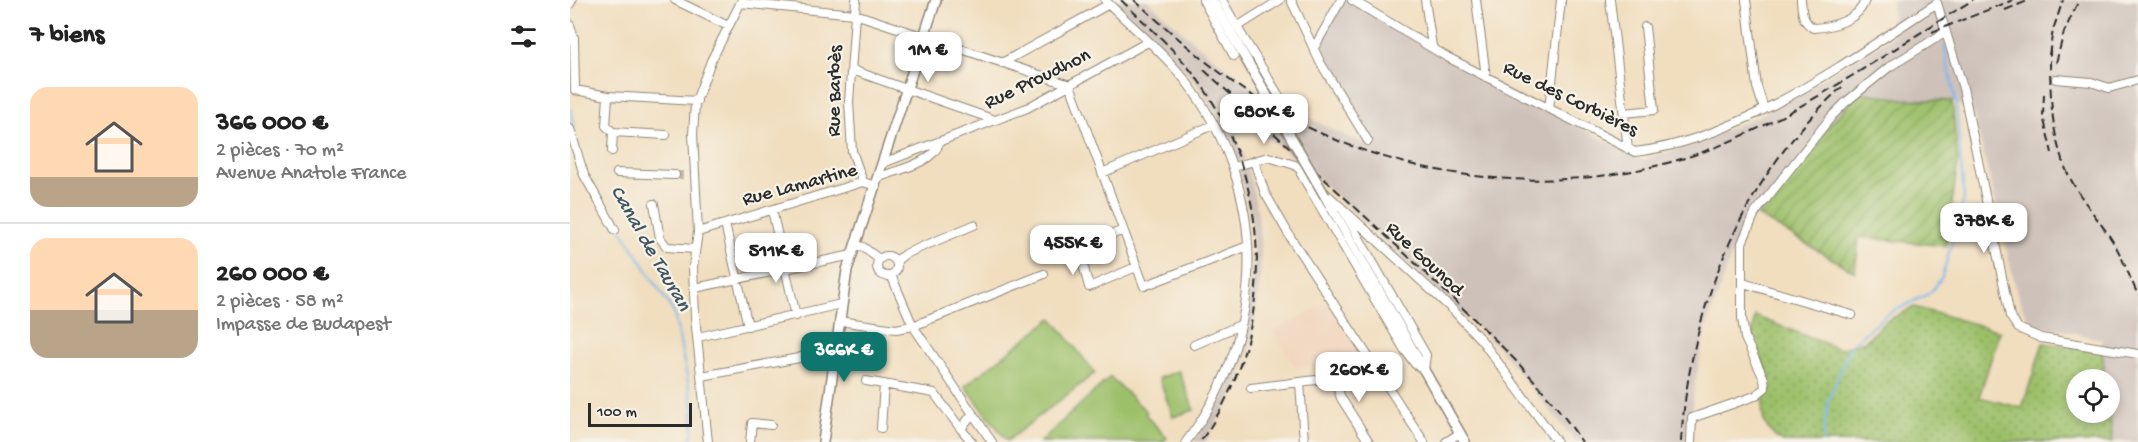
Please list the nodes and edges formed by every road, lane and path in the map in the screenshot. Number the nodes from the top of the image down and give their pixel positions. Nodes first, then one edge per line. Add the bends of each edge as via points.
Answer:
1 (675, 0) edge
2 (856, 0) edge
3 (936, 0) edge
4 (1203, 0) edge
5 (1212, 0) edge
6 (1222, 0) edge
7 (1280, 0) edge
8 (1291, 0) edge
9 (1341, 0) edge
10 (1352, 0) edge
11 (1425, 0) edge
12 (1476, 0) edge
13 (1561, 0) edge
14 (1610, 0) edge
15 (1746, 0) edge
16 (1801, 0) edge
17 (1864, 0) edge
18 (741, 2) edge
19 (1107, 2) edge
20 (692, 4) edge
21 (855, 14) junction
22 (570, 25) edge
23 (728, 26) junction
24 (1237, 27) junction
25 (1645, 27) dead end
26 (1946, 32) junction
27 (923, 36) junction
28 (1148, 42) junction
29 (1432, 46) junction
30 (1314, 48) junction
31 (1234, 56) dead end
32 (1002, 63) junction
33 (852, 70) junction
34 (1486, 77) junction
35 (2056, 80) dead end
36 (2138, 80) edge
37 (1070, 85) junction
38 (906, 88) junction
39 (608, 96) junction
40 (1279, 96) dead end
41 (697, 101) junction
42 (1550, 109) junction
43 (1764, 109) junction
44 (1624, 113) junction
45 (995, 120) junction
46 (1213, 125) junction
47 (570, 129) edge
48 (613, 132) junction
49 (666, 135) dead end
50 (1368, 141) dead end
51 (939, 143) junction
52 (1628, 149) junction
53 (612, 151) dead end
54 (1254, 161) junction
55 (884, 163) junction
56 (1295, 165) junction
57 (1233, 167) junction
58 (617, 173) dead end
59 (1102, 173) junction
60 (675, 175) tunnel mouth
61 (685, 175) tunnel mouth
62 (695, 175) junction
63 (878, 181) junction
64 (863, 182) junction
65 (654, 204) dead end
66 (1339, 204) junction
67 (772, 210) junction
68 (725, 224) junction
69 (974, 225) dead end
70 (615, 230) dead end
71 (1123, 230) junction
72 (698, 232) junction
73 (855, 244) junction
74 (1248, 246) junction
75 (695, 249) junction
76 (852, 255) junction
77 (879, 259) junction
78 (896, 261) junction
79 (1136, 267) junction
80 (786, 269) junction
81 (1044, 274) dead end
82 (891, 275) junction
83 (738, 279) junction
84 (1743, 283) junction
85 (695, 288) junction
86 (841, 304) junction
87 (1852, 315) dead end
88 (796, 316) junction
89 (839, 321) junction
90 (1240, 325) junction
91 (748, 326) junction
92 (913, 326) junction
93 (698, 338) junction
94 (1194, 345) dead end
95 (815, 350) dead end
96 (2138, 354) edge
97 (1374, 366) junction
98 (1424, 370) junction
99 (702, 375) junction
100 (1334, 379) junction
101 (866, 381) dead end
102 (1300, 382) junction
103 (884, 384) junction
104 (1251, 388) dead end
105 (972, 414) junction
106 (771, 425) dead end
107 (881, 428) dead end
108 (961, 429) junction
109 (1460, 433) junction
110 (708, 442) edge
111 (750, 442) edge
112 (823, 442) edge
113 (972, 442) edge
114 (992, 442) edge
115 (1186, 442) edge
116 (1304, 442) edge
117 (1369, 442) edge
118 (1424, 442) edge
119 (1446, 442) edge
120 (1465, 442) edge
121 (1557, 442) edge
122 (1691, 442) edge

1 - 20 street
2 - 21 street, Rue Barbès
3 - 27 main road
4 - 31 street
5 - 98 main road, bridge
6 - 24 street
7 - 24 street
8 - 30 street
9 - 30 street
10 - 29 street, Rue des Corbières
11 - 29 street
12 - 34 street
13 - 42 street
14 - 44 street
15 - 43 street
16 - 17 street via 1806,24 1813,28 1839,25 1862,8
18 - 21 street
18 - 23 street
19 - 28 street
19 - 32 street
20 - 23 street
21 - 27 street
21 - 33 street, Rue Barbès
22 - 39 street via 575,90
23 - 41 street
24 - 40 street
25 - 44 street via 1654,110
26 - 43 street, Rue des Corbières via 1937,3 1826,75
26 - 84 street via 1889,67 1846,102 1777,183 1755,213 1742,243
26 - 96 street via 1963,88 2010,316 2018,328 2042,338
27 - 32 street
27 - 38 main road
28 - 37 street, Rue Proudhon
28 - 46 street via 1184,79
29 - 34 street, Rue des Corbières
30 - 50 street
32 - 37 street
33 - 38 street
33 - 64 street, Rue Barbès via 852,151
34 - 42 street, Rue des Corbières
35 - 36 street via 2091,82 2109,88
37 - 45 street, Rue Proudhon
37 - 59 street
38 - 45 street
38 - 55 main road
39 - 41 street
39 - 48 street via 606,126
41 - 62 street via 693,134
42 - 52 street, Rue des Corbières
43 - 52 street, Rue des Corbières via 1663,149
44 - 52 street
45 - 51 street, Rue Proudhon
46 - 57 street
46 - 59 street
47 - 70 street via 584,175
48 - 49 street
48 - 53 street
51 - 55 street, Rue Proudhon
51 - 63 street, Rue Proudhon via 935,153 927,158
54 - 56 street, Rue Gounod via 1268,157
54 - 57 street, Rue Gounod
54 - 97 street via 1264,194
55 - 63 main road
56 - 66 street, Rue Gounod
56 - 98 street via 1404,349
57 - 74 street via 1247,214
58 - 60 street
59 - 71 street
61 - 62 street
62 - 72 street
63 - 64 street, Rue Lamartine
63 - 73 main road
64 - 67 street, Rue Lamartine
65 - 75 street via 660,238 667,247
66 - 98 street via 1426,355
66 - 121 street, Rue Gounod via 1482,341
67 - 68 street, Rue Lamartine
67 - 80 street
68 - 72 street, Rue Lamartine
68 - 83 street
69 - 78 street via 899,256
71 - 79 street
71 - 79 street via 1083,247 1080,253 1089,287
72 - 75 street
73 - 76 main road
73 - 77 street
74 - 79 street via 1144,286
74 - 90 street via 1247,289
75 - 85 street
76 - 80 street
76 - 86 main road
77 - 78 street via 887,255
77 - 82 street via 879,273
78 - 82 street via 897,270
80 - 83 street
80 - 88 street
81 - 92 street
82 - 92 street
83 - 85 street
83 - 91 street
84 - 87 street
84 - 122 street via 1745,338 1765,388 1755,396 1692,418
85 - 93 street
86 - 88 street
86 - 89 main road
88 - 91 street
89 - 92 street via 896,329
89 - 112 main road via 831,347
90 - 94 street
90 - 115 street via 1230,363 1205,416
91 - 93 street
92 - 105 street
93 - 99 street
95 - 99 street via 799,358
97 - 100 street
97 - 118 street
98 - 109 main road
99 - 110 street
100 - 102 street
100 - 117 street via 1341,398
101 - 103 street
102 - 104 street
102 - 116 street
103 - 107 street
103 - 108 street via 934,393
105 - 108 street
105 - 114 street
106 - 111 street via 752,423
108 - 113 street
109 - 119 street
109 - 120 main road

